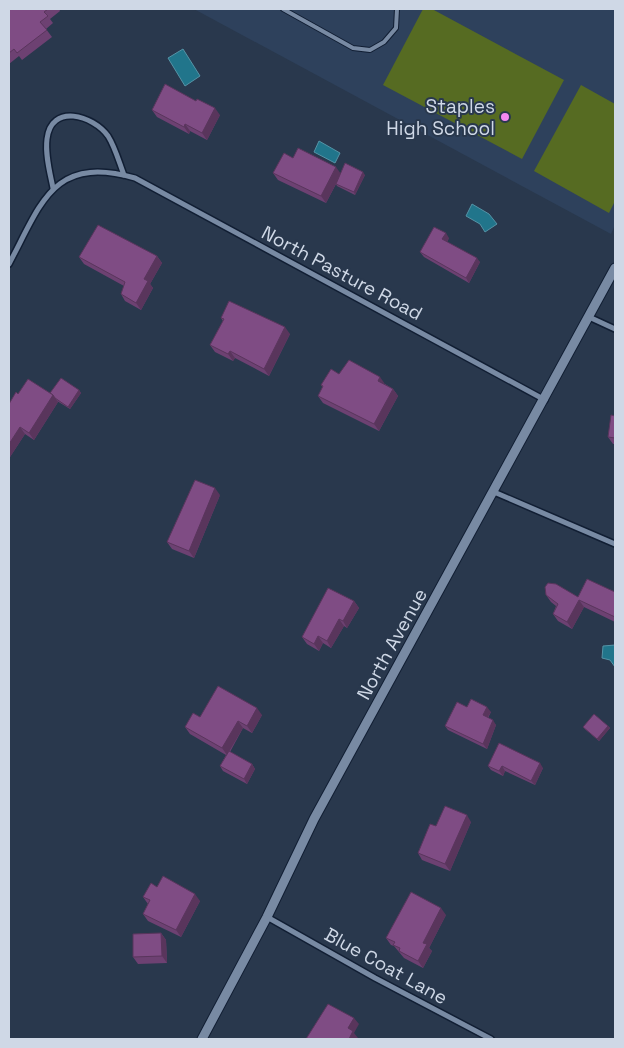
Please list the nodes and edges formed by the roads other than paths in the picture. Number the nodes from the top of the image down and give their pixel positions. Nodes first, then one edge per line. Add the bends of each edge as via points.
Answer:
1 (283, 9) edge
2 (397, 9) edge
3 (124, 175) junction
4 (53, 188) junction
5 (9, 264) edge
6 (615, 268) edge
7 (590, 317) junction
8 (615, 329) edge
9 (545, 400) junction
10 (494, 492) junction
11 (615, 544) edge
12 (267, 917) junction
13 (202, 1039) edge
14 (491, 1039) edge

1 - 2 lane via 353,48 370,50 384,42 396,28
3 - 4 street, North Pasture Road via 107,171 84,172
3 - 4 street via 107,135 90,122 74,115 63,115 53,123 47,137
3 - 9 street, North Pasture Road via 135,178
4 - 5 street, North Pasture Road
6 - 7 street, North Avenue
7 - 8 street
7 - 9 street, North Avenue
9 - 10 street, North Avenue
10 - 11 street
10 - 12 street, North Avenue via 314,819
12 - 13 street, North Avenue
12 - 14 street, Blue Coat Lane

